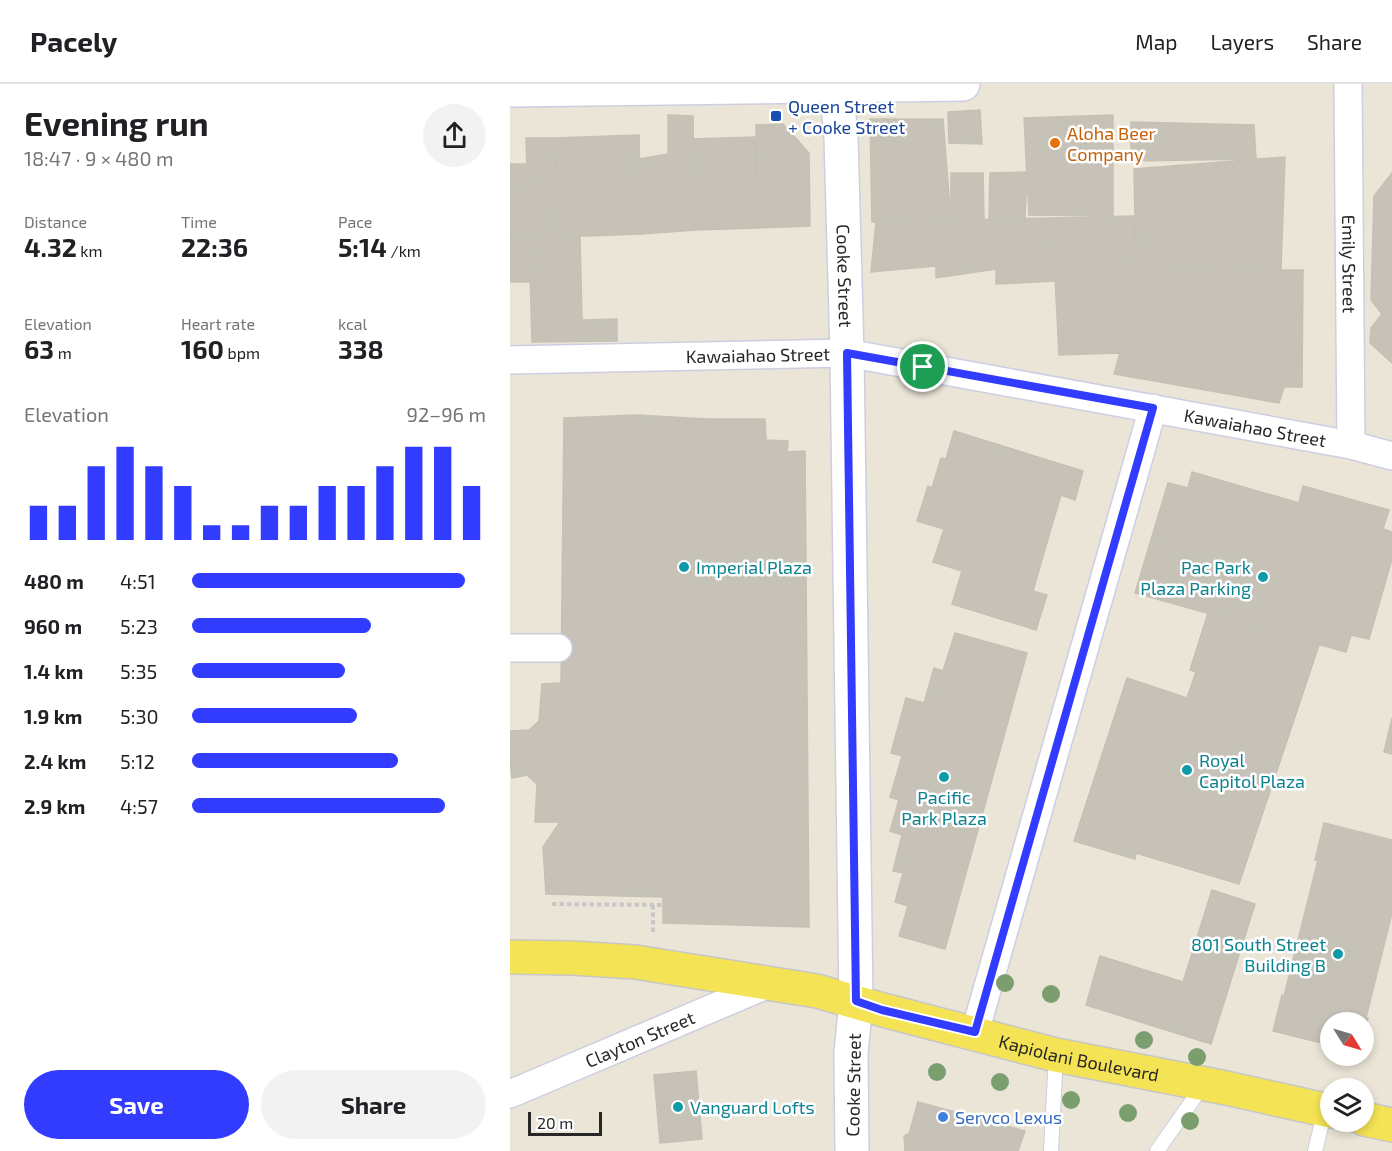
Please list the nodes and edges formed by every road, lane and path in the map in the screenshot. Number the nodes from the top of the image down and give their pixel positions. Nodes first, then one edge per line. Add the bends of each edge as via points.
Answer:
1 (963, 84) edge
2 (1348, 84) edge
3 (836, 86) edge
4 (510, 90) edge
5 (847, 353) junction
6 (510, 360) edge
7 (1153, 408) junction
8 (1351, 445) junction
9 (1392, 456) edge
10 (510, 648) edge
11 (558, 648) dead end
12 (552, 904) dead end
13 (653, 905) junction
14 (664, 905) dead end
15 (653, 932) dead end
16 (510, 957) edge
17 (769, 984) junction
18 (856, 1001) junction
19 (975, 1032) junction
20 (1056, 1055) junction
21 (1204, 1084) junction
22 (510, 1094) edge
23 (1320, 1109) edge
24 (1374, 1121) edge
25 (1392, 1125) edge
26 (1321, 1132) edge
27 (852, 1151) edge
28 (1051, 1151) edge
29 (1157, 1151) edge
30 (1315, 1151) edge

1 - 3 street
2 - 8 street, Emily Street
3 - 4 street
3 - 5 street, Cooke Street
5 - 6 street, Kawaiahao Street
5 - 7 street, Kawaiahao Street
5 - 18 street, Cooke Street
7 - 8 street, Kawaiahao Street
7 - 19 street
8 - 9 street, Kawaiahao Street
10 - 11 street
12 - 13 path
13 - 14 path
13 - 15 path
16 - 17 main road, Kapiolani Boulevard via 635,962
17 - 18 main road, Kapiolani Boulevard via 817,990
17 - 22 street, Clayton Street
18 - 19 main road, Kapiolani Boulevard
18 - 27 street, Cooke Street via 850,1053
19 - 20 main road, Kapiolani Boulevard
20 - 21 main road, Kapiolani Boulevard
20 - 28 lane
21 - 23 main road, Kapiolani Boulevard
21 - 29 lane
24 - 25 main road
26 - 30 lane

